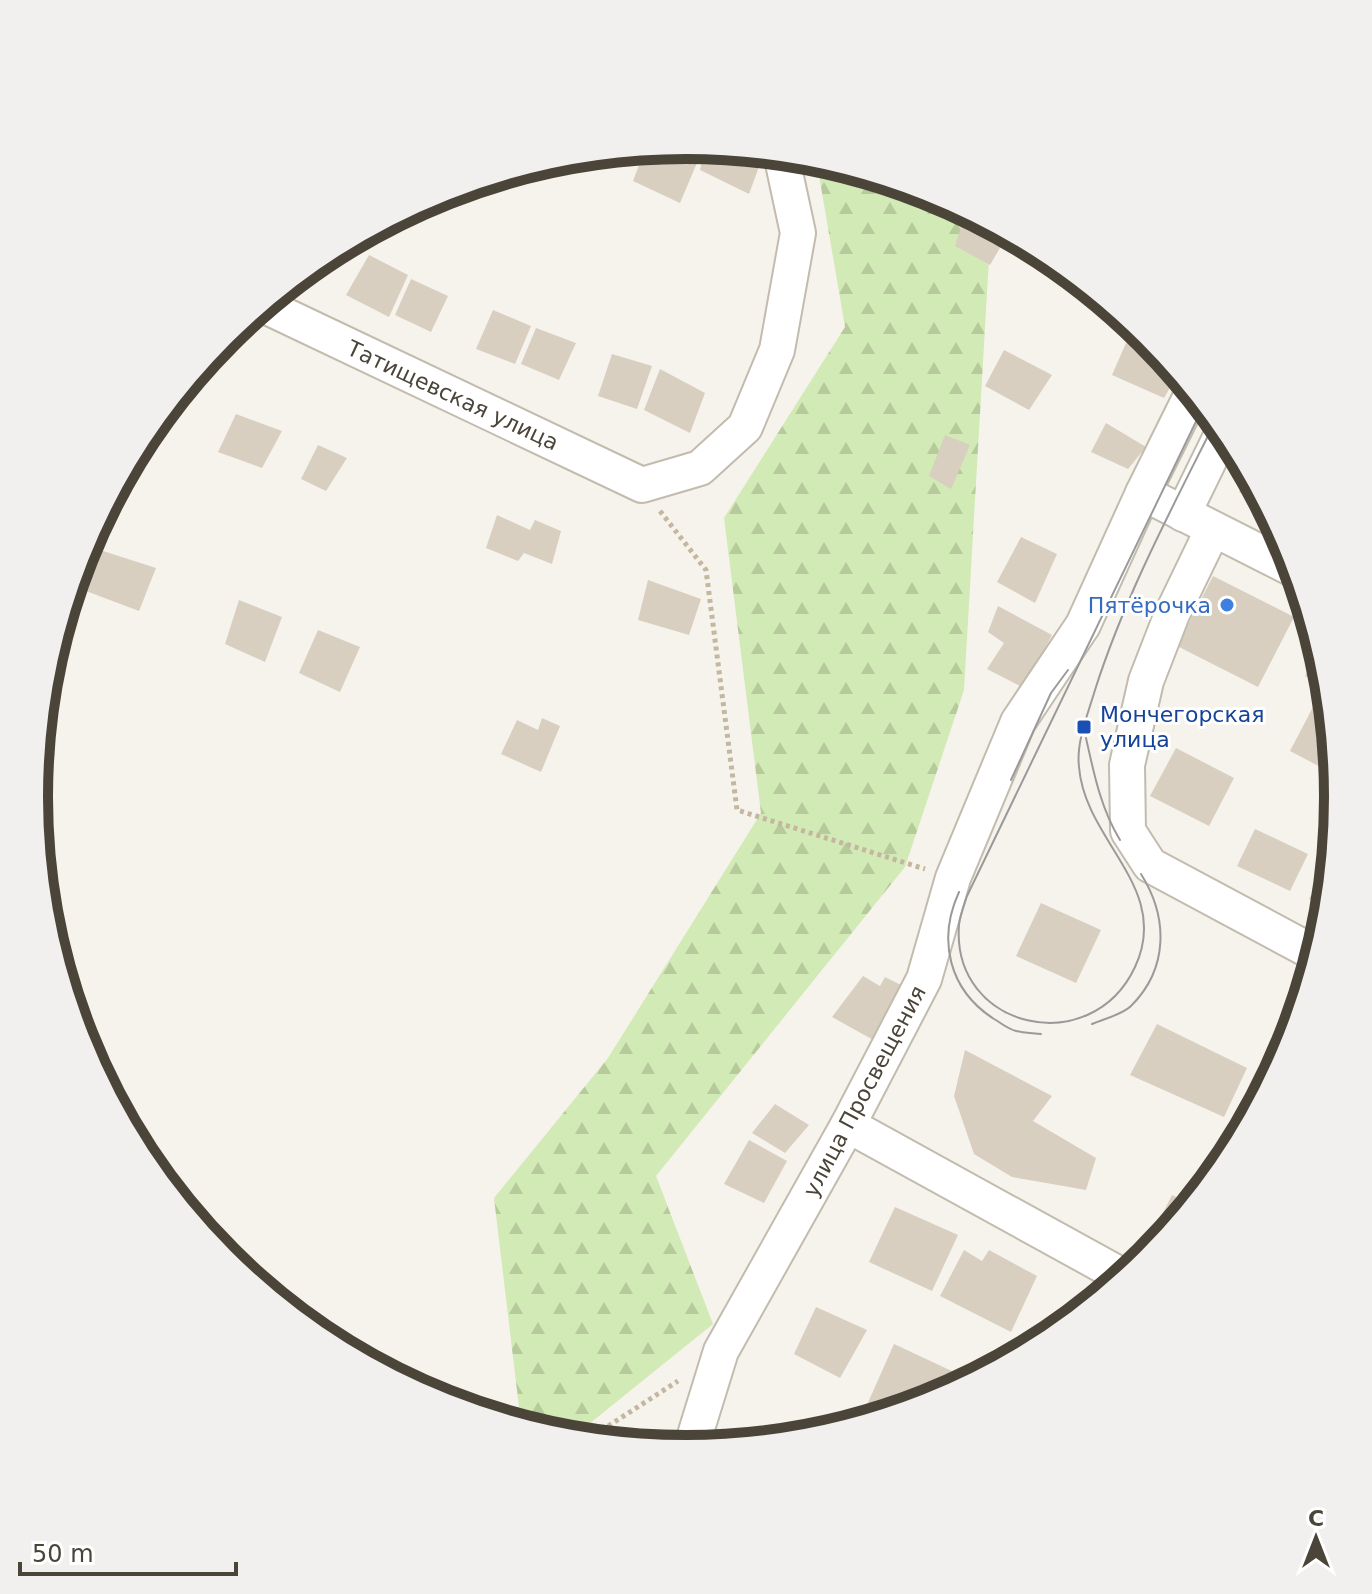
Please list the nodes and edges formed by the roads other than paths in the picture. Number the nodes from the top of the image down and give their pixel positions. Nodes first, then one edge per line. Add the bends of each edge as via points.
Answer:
1 (784, 167) edge
2 (274, 310) edge
3 (1187, 403) edge
4 (1219, 448) edge
5 (1143, 493) junction
6 (1198, 521) junction
7 (1278, 562) edge
8 (1305, 948) edge
9 (848, 1125) junction
10 (1113, 1271) edge
11 (695, 1435) edge

1 - 2 street, Татищевская улица via 798,233 777,350 745,427 700,468 642,485
3 - 5 street, улица Просвещения
4 - 6 street
5 - 6 street
5 - 9 street, улица Просвещения via 1083,625 1018,722 953,878 924,979
6 - 7 street
6 - 8 street via 1172,614 1146,681 1127,765 1128,831 1150,865
9 - 10 street
9 - 11 street, улица Просвещения via 721,1351

